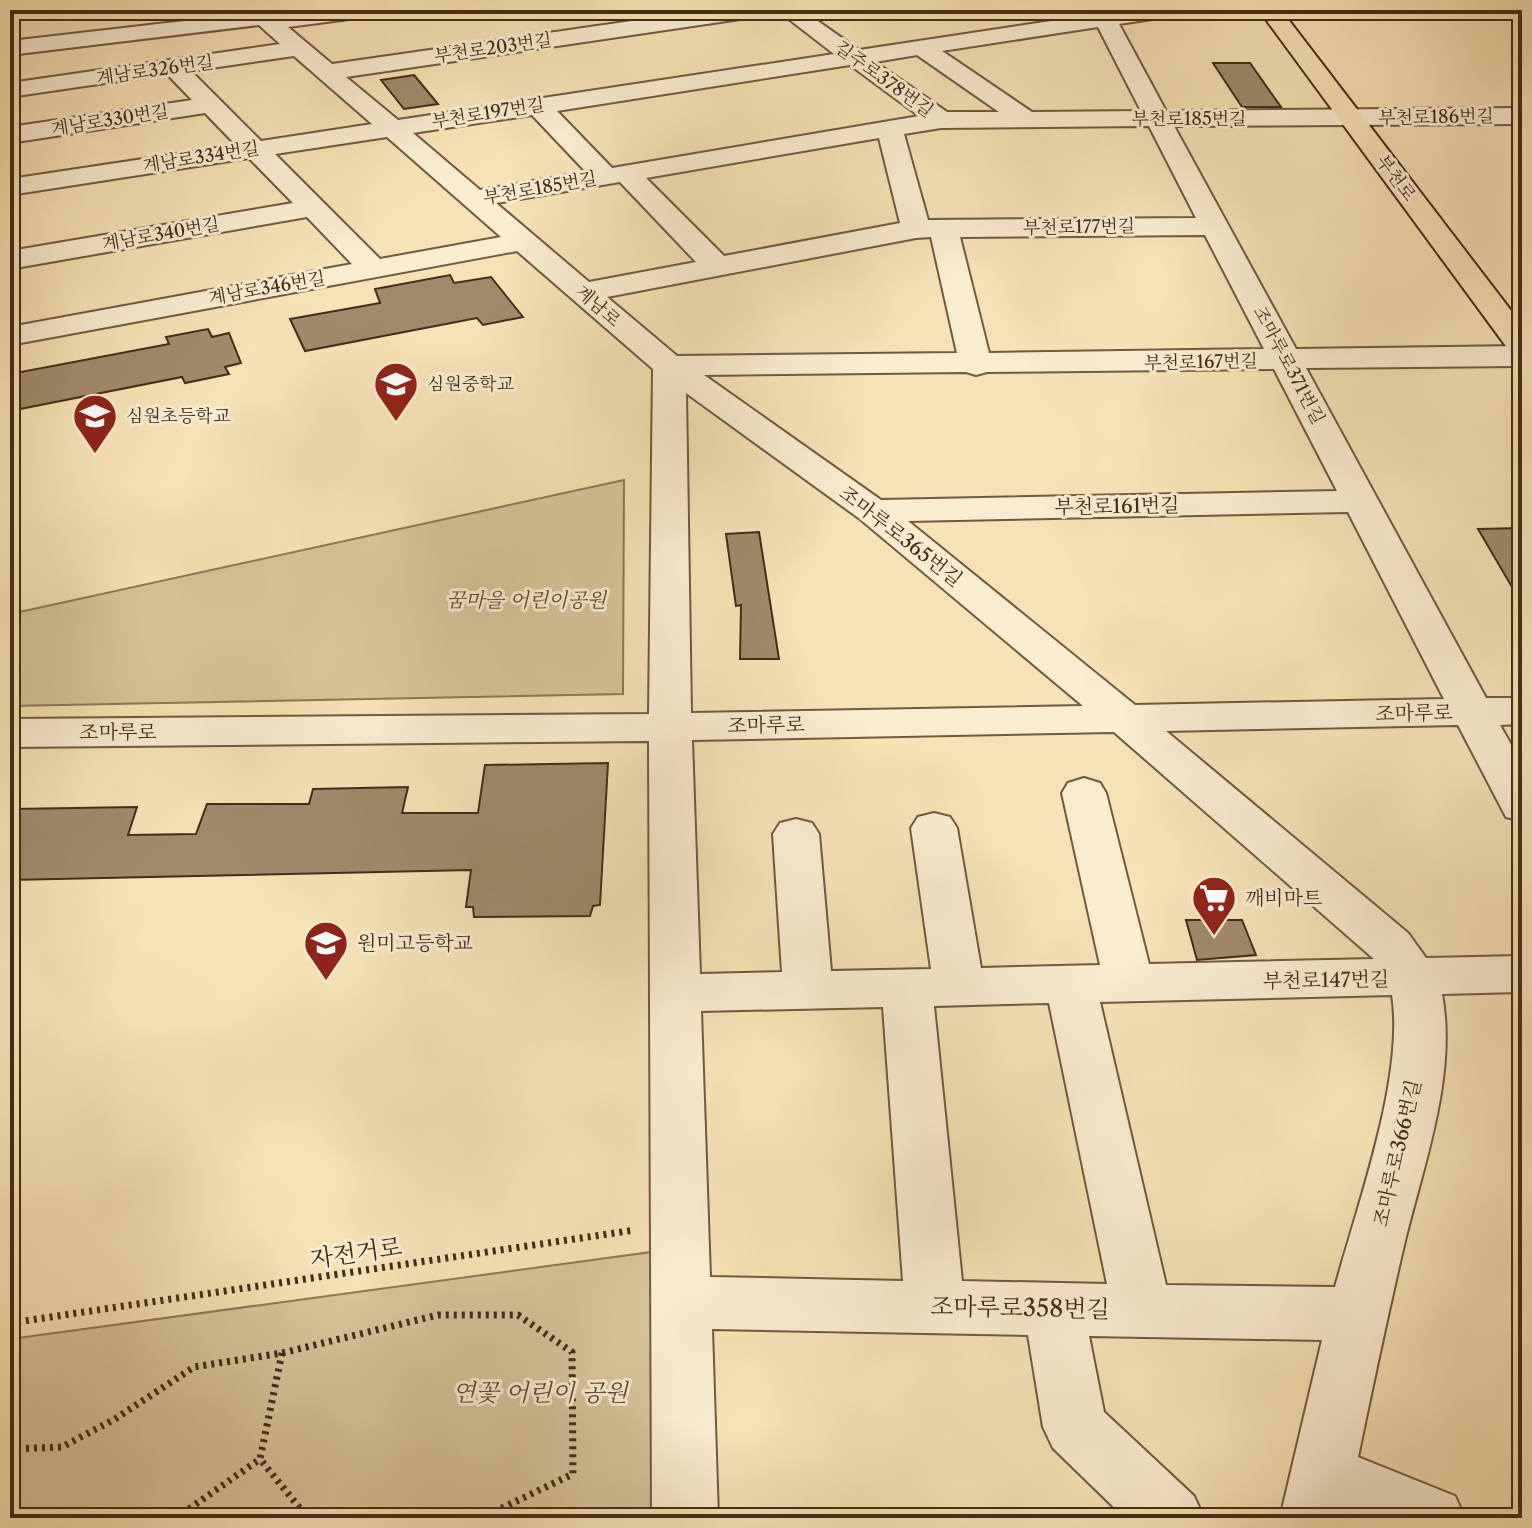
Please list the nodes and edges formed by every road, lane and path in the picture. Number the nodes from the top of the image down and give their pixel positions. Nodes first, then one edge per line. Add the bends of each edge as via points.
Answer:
1 (365, 10) edge
2 (788, 10) edge
3 (1166, 10) edge
4 (1270, 10) edge
5 (1102, 15) edge
6 (263, 17) edge
7 (752, 17) edge
8 (680, 21) junction
9 (607, 31) junction
10 (703, 38) dead end
11 (530, 42) junction
12 (787, 47) dead end
13 (920, 47) junction
14 (10, 48) edge
15 (300, 48) junction
16 (627, 49) dead end
17 (726, 56) dead end
18 (854, 57) junction
19 (811, 64) junction
20 (173, 67) junction
21 (648, 67) dead end
22 (328, 72) junction
23 (749, 73) junction
24 (668, 85) junction
25 (10, 90) edge
26 (584, 98) junction
27 (209, 105) junction
28 (537, 105) junction
29 (1522, 116) edge
30 (1351, 118) junction
31 (1158, 119) junction
32 (941, 120) junction
33 (1027, 120) junction
34 (392, 127) junction
35 (890, 129) junction
36 (10, 135) edge
37 (253, 149) junction
38 (616, 175) junction
39 (10, 187) edge
40 (474, 199) junction
41 (312, 208) junction
42 (1215, 226) junction
43 (929, 228) junction
44 (524, 241) junction
45 (10, 260) edge
46 (718, 267) junction
47 (374, 269) junction
48 (583, 292) junction
49 (10, 336) edge
50 (1522, 346) edge
51 (1522, 356) edge
52 (1286, 361) junction
53 (976, 365) junction
54 (669, 366) junction
55 (1361, 501) junction
56 (873, 511) junction
57 (1522, 711) edge
58 (1473, 712) junction
59 (1124, 718) junction
60 (670, 727) junction
61 (10, 733) edge
62 (1084, 793) dead end
63 (1522, 806) edge
64 (934, 828) dead end
65 (796, 834) dead end
66 (1522, 974) edge
67 (1414, 978) junction
68 (1129, 984) junction
69 (1071, 985) junction
70 (933, 988) junction
71 (808, 991) junction
72 (675, 993) junction
73 (679, 1224) junction
74 (681, 1303) junction
75 (935, 1307) junction
76 (1054, 1309) junction
77 (1142, 1310) junction
78 (1358, 1314) junction
79 (10, 1323) edge
80 (282, 1353) junction
81 (10, 1449) edge
82 (260, 1459) junction
83 (1318, 1496) edge
84 (300, 1515) edge
85 (176, 1518) edge
86 (394, 1518) edge
87 (481, 1518) edge
88 (685, 1518) edge
89 (1171, 1518) edge
90 (1432, 1518) edge

1 - 6 street
2 - 18 street, 길주로378번길
3 - 5 street, 부천로197번길
4 - 30 main road, 부천로
5 - 13 street, 부천로197번길
5 - 31 street, 조마루로371번길
6 - 14 street
6 - 15 street, 계남로
7 - 8 street, 부천로203번길
8 - 9 street, 부천로203번길
8 - 10 street
9 - 11 street, 부천로203번길
9 - 16 street
11 - 22 street, 부천로203번길
11 - 26 street, 부천로197번길
12 - 19 street
13 - 18 street, 부천로197번길
13 - 33 street
15 - 20 street, 계남로326번길
15 - 22 street, 계남로
17 - 23 street
18 - 19 street, 부천로197번길
18 - 32 street, 길주로378번길
19 - 23 street, 부천로197번길
20 - 25 street, 계남로326번길
20 - 27 street
21 - 24 street
22 - 34 street, 계남로
23 - 24 street, 부천로197번길
24 - 26 street, 부천로197번길
26 - 28 street, 부천로197번길
27 - 36 street, 계남로330번길
27 - 37 street
28 - 34 street, 부천로197번길
28 - 38 street, 부천로185번길
29 - 30 street, 부천로186번길
30 - 31 street, 부천로185번길
30 - 50 main road, 부천로
31 - 33 street, 부천로185번길
31 - 42 street, 조마루로371번길
32 - 33 street, 부천로185번길
32 - 35 street, 부천로185번길
34 - 37 street, 계남로334번길
34 - 40 street, 계남로
35 - 38 street, 부천로185번길
35 - 43 street
37 - 39 street, 계남로334번길
37 - 41 street
38 - 40 street, 부천로185번길
38 - 46 street
40 - 44 street, 계남로
41 - 45 street, 계남로340번길
41 - 47 street
42 - 43 street, 부천로177번길
42 - 52 street, 조마루로371번길
43 - 46 street, 부천로177번길
43 - 53 street via 957,287
44 - 47 street, 계남로346번길
44 - 48 street, 계남로
46 - 48 street, 부천로177번길
47 - 49 street, 계남로346번길
48 - 54 street, 계남로
51 - 52 street, 부천로167번길
52 - 53 street, 부천로167번길
52 - 55 street, 조마루로371번길
53 - 54 street, 부천로167번길
54 - 56 street, 조마루로365번길
54 - 60 street
55 - 56 street, 부천로161번길
55 - 58 street, 조마루로371번길
56 - 59 street, 조마루로365번길
57 - 58 street, 조마루로
58 - 59 street, 조마루로
58 - 63 street, 조마루로371번길
59 - 60 street, 조마루로
59 - 67 street, 조마루로366번길 via 1391,946
60 - 61 street, 조마루로
60 - 72 street
62 - 68 street
64 - 70 street
65 - 71 street
66 - 67 street, 부천로147번길
67 - 68 street, 부천로147번길
67 - 78 street, 조마루로366번길 via 1421,1018 1413,1097
68 - 69 street, 부천로147번길
69 - 70 street, 부천로147번길
69 - 77 street
70 - 71 street, 부천로147번길
70 - 75 street
71 - 72 street, 부천로147번길
72 - 73 street
73 - 74 street
73 - 79 path, 자전거로
74 - 75 street, 조마루로358번길
74 - 88 street
75 - 76 street, 조마루로358번길
76 - 77 street, 조마루로358번길
76 - 89 street via 1075,1427
77 - 78 street, 조마루로358번길
78 - 83 street, 조마루로366번길
80 - 81 path via 194,1367 62,1447
80 - 82 path
80 - 87 path via 438,1315 518,1315 572,1352 573,1474
82 - 84 path
82 - 85 path
83 - 90 street, 조마루로366번길
84 - 86 path

